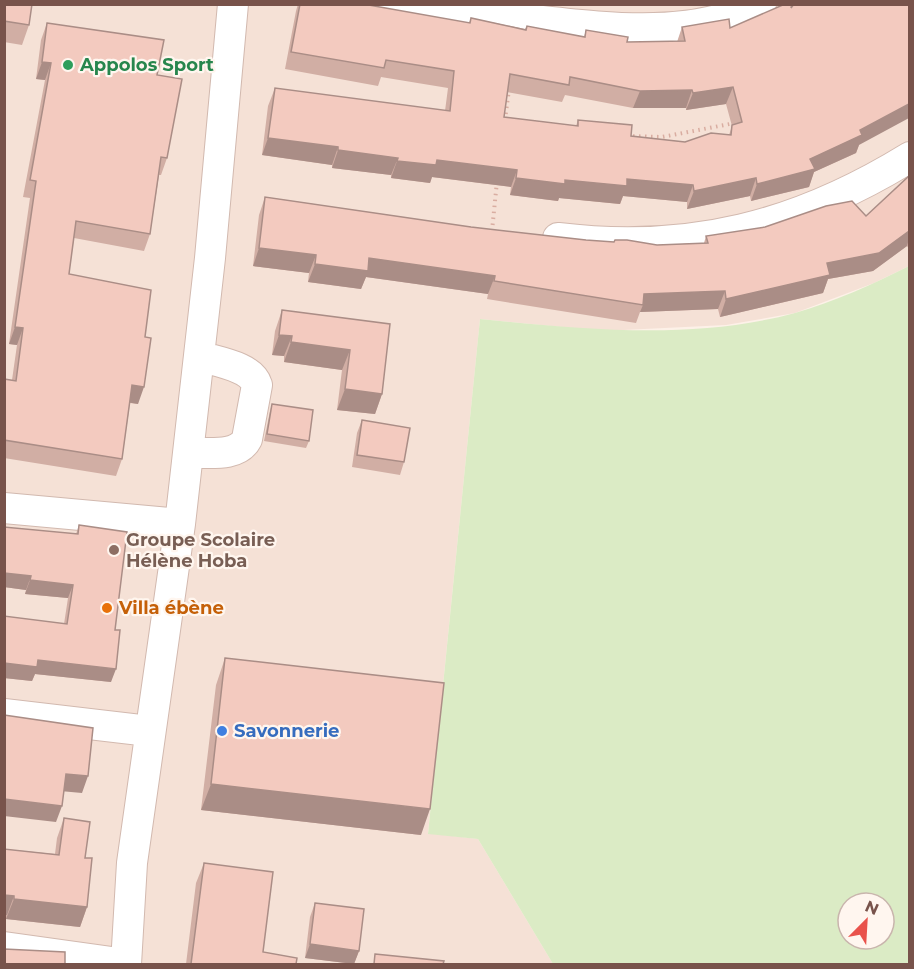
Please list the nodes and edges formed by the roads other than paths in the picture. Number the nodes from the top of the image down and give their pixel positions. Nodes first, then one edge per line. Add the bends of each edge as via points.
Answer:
1 (233, 4) edge
2 (365, 4) edge
3 (761, 4) edge
4 (909, 157) edge
5 (492, 231) edge
6 (199, 356) junction
7 (188, 453) junction
8 (4, 508) edge
9 (180, 524) junction
10 (4, 714) edge
11 (149, 731) junction
12 (4, 947) edge
13 (126, 964) edge

1 - 6 street
2 - 3 street via 617,28 681,26 741,15
4 - 5 street via 824,204 756,228 678,240 582,241
6 - 7 street
6 - 7 street via 246,372 257,385 248,439 243,447
7 - 9 street
8 - 9 street
9 - 11 street
10 - 11 street
11 - 13 street via 132,863
12 - 13 street

